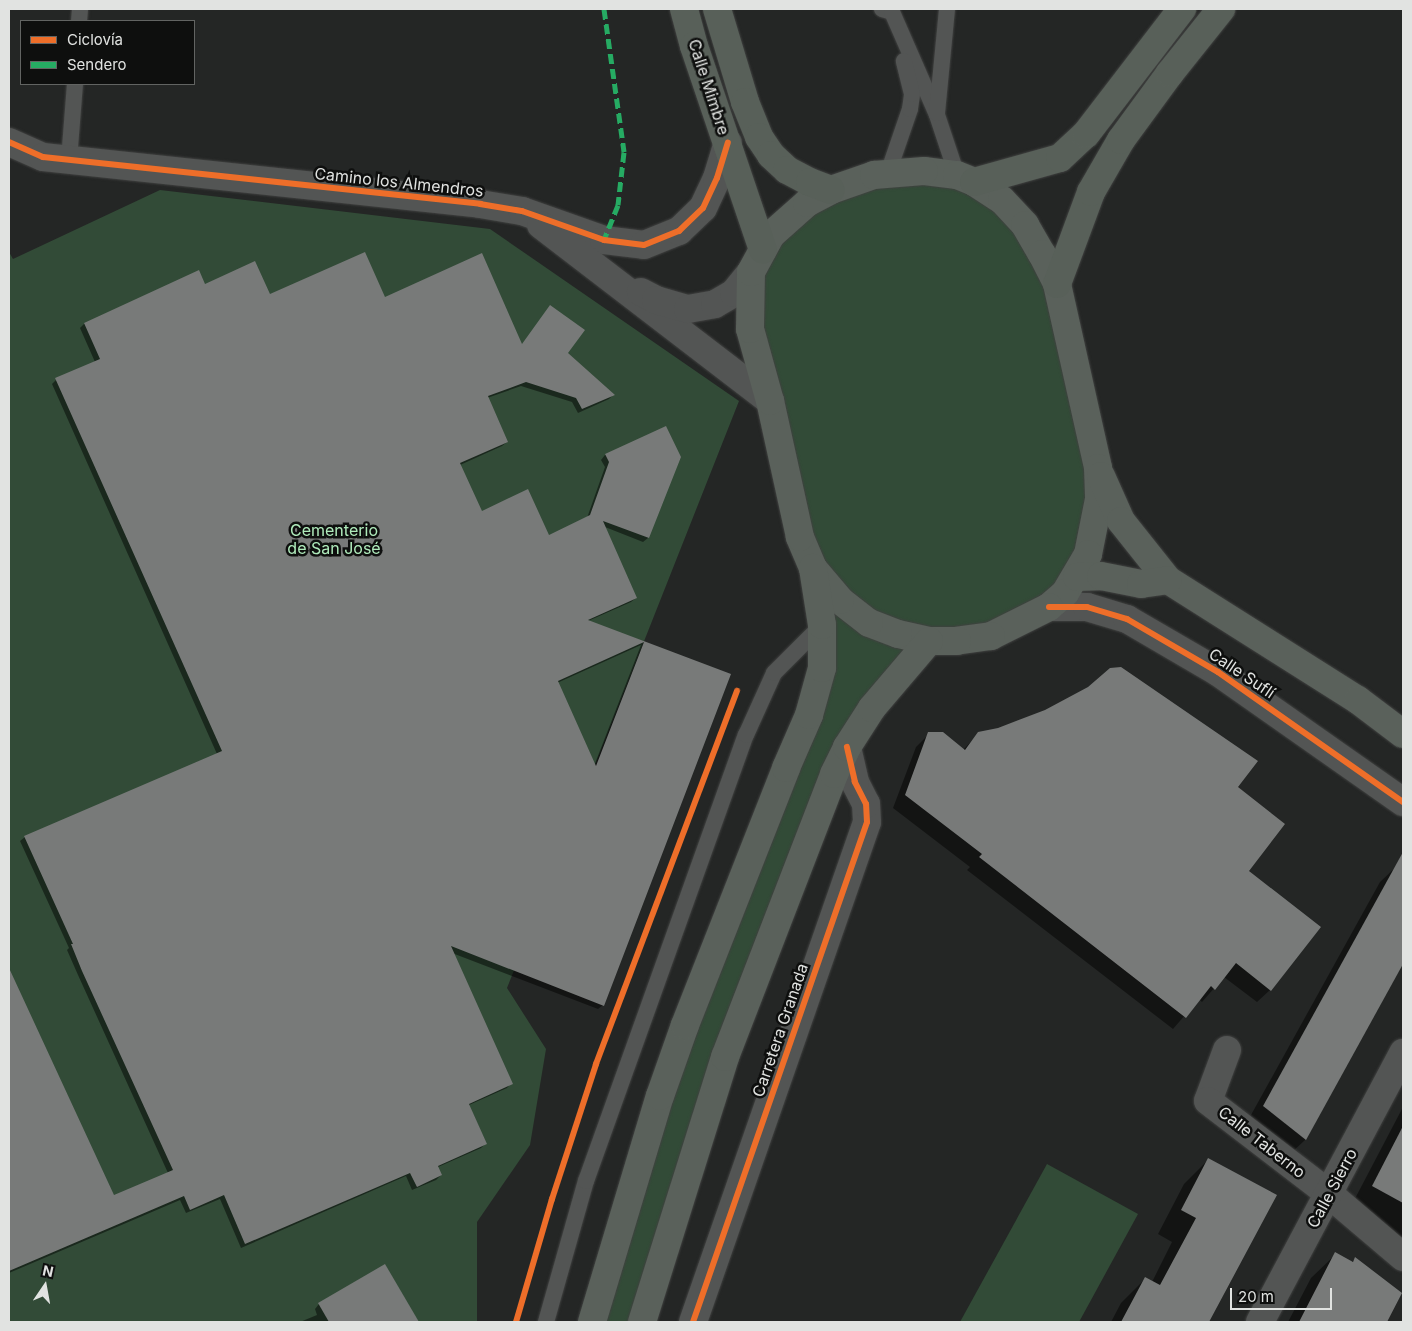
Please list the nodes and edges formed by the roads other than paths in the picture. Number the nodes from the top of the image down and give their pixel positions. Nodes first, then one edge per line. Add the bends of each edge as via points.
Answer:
1 (684, 9) edge
2 (717, 9) edge
3 (947, 9) edge
4 (1182, 9) edge
5 (1221, 9) edge
6 (887, 11) edge
7 (75, 85) edge
8 (937, 115) junction
9 (9, 142) edge
10 (728, 143) junction
11 (69, 160) junction
12 (888, 173) junction
13 (965, 178) junction
14 (832, 190) junction
15 (522, 211) junction
16 (757, 261) junction
17 (597, 270) junction
18 (1057, 284) junction
19 (770, 401) junction
20 (1098, 468) junction
21 (813, 568) junction
22 (1076, 577) junction
23 (1168, 580) junction
24 (1050, 607) junction
25 (822, 625) junction
26 (929, 641) junction
27 (1403, 734) edge
28 (846, 747) junction
29 (1403, 802) edge
30 (1227, 1050) dead end
31 (1403, 1054) edge
32 (1329, 1194) junction
33 (1403, 1257) edge
34 (546, 1322) edge
35 (592, 1322) edge
36 (642, 1322) edge
37 (693, 1322) edge
38 (1260, 1322) edge

1 - 10 highway, Calle Mimbre
2 - 14 highway, Calle Mimbre via 759,138 787,170
3 - 8 lane
4 - 13 highway via 1086,134 1060,158
5 - 18 highway via 1121,140 1091,192
6 - 8 lane
6 - 12 lane via 912,94
7 - 11 lane
8 - 13 lane
9 - 11 street, Camino los Almendros via 43,157
10 - 15 street, Camino los Almendros via 703,208 679,231 644,245 604,240
10 - 16 highway, Calle Mimbre
11 - 15 street, Camino los Almendros
12 - 13 main road via 924,171
12 - 14 main road
13 - 18 main road via 1002,200 1025,225
14 - 16 main road via 807,203 771,235
15 - 17 street, Camino los Almendros
16 - 17 street, Camino los Almendros via 734,293 715,304 688,309 656,300
16 - 19 main road via 750,329
17 - 19 street, Camino los Almendros
18 - 20 main road
19 - 21 main road via 800,537
20 - 22 main road via 1099,499 1088,554
20 - 23 main road via 1121,521
21 - 25 main road
21 - 26 main road via 840,600 869,622 898,634
22 - 23 main road via 1101,576 1141,584
22 - 24 main road
23 - 27 main road via 1358,700
24 - 26 main road via 991,636
24 - 29 street, Calle Suflí via 1088,607 1127,619 1218,672
25 - 34 lane via 774,673 746,734 586,1181
25 - 35 main road via 822,668 809,715 685,1025 660,1096
26 - 28 main road via 872,708
28 - 36 main road via 725,1057
28 - 37 street, Carretera Granada via 855,782 866,804 867,822
30 - 32 street, Calle Taberno via 1208,1101
31 - 32 street, Calle Sierro
32 - 33 street, Calle Taberno
32 - 38 street, Calle Sierro

